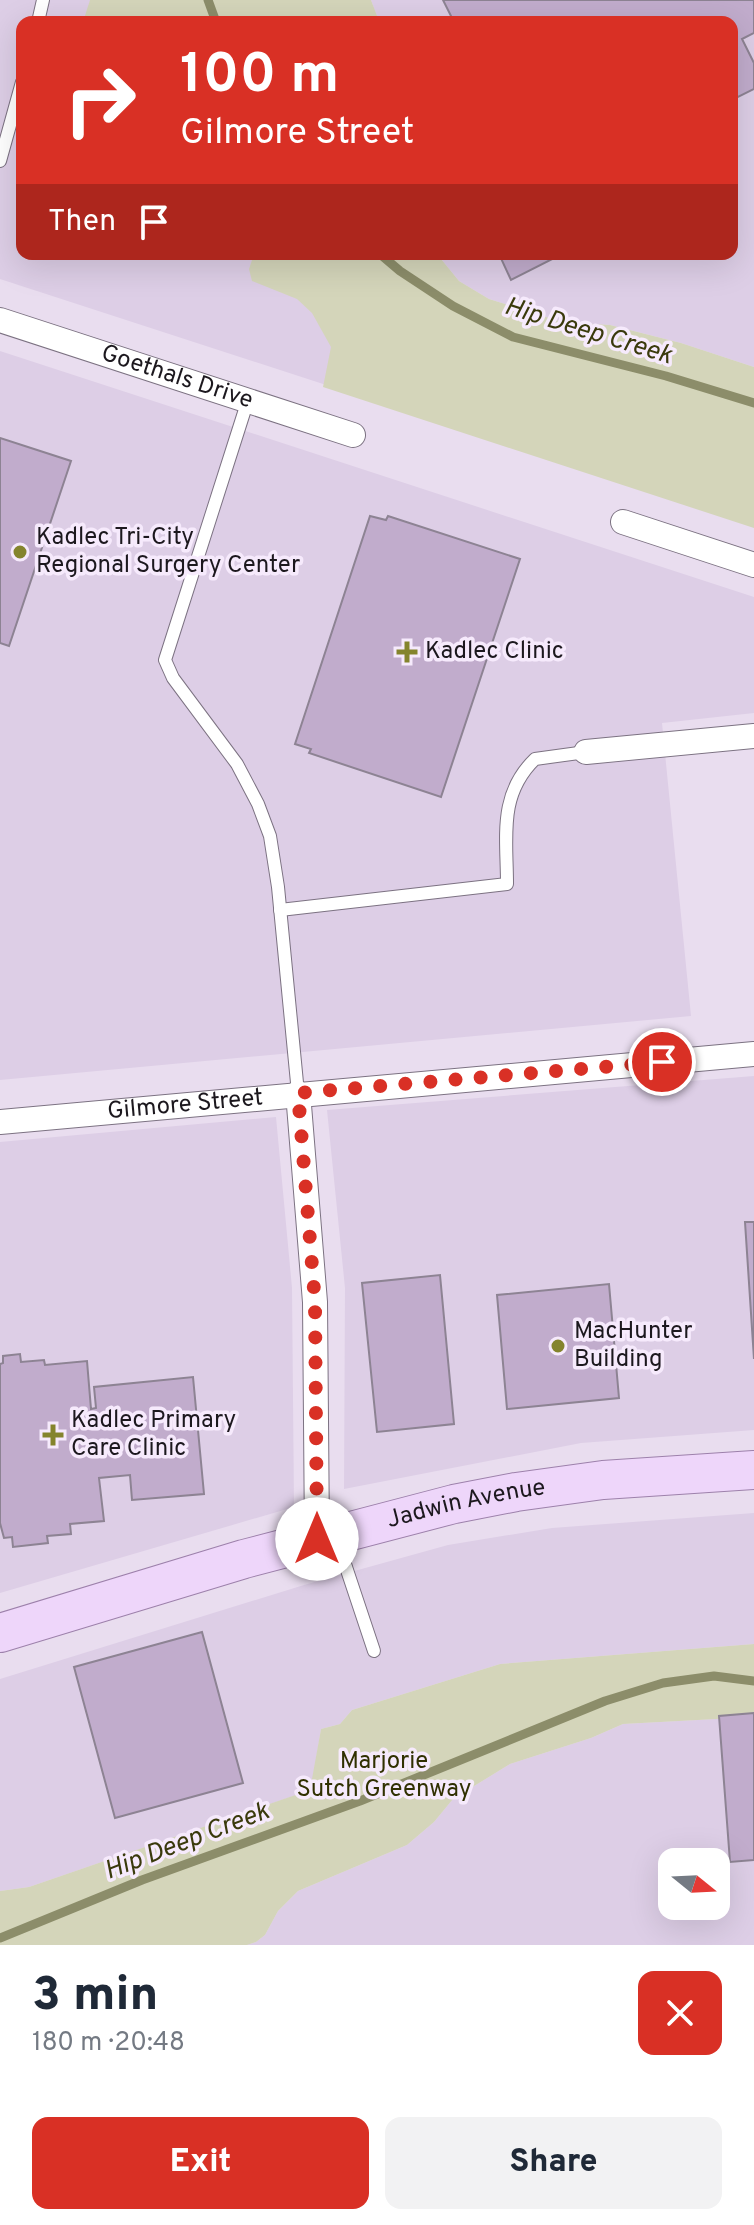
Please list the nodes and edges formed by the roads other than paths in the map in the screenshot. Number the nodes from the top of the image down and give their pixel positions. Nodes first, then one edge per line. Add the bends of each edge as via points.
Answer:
1 (16, 104) edge
2 (0, 161) edge
3 (0, 320) edge
4 (248, 400) junction
5 (353, 435) dead end
6 (623, 522) dead end
7 (754, 565) edge
8 (754, 736) edge
9 (586, 752) joint
10 (280, 910) junction
11 (754, 1054) edge
12 (298, 1093) junction
13 (0, 1122) edge
14 (754, 1470) edge
15 (326, 1537) junction
16 (0, 1633) edge
17 (374, 1651) dead end

1 - 2 lane
3 - 4 street, Goethals Drive
4 - 5 street, Goethals Drive
4 - 10 lane via 165,660 230,752 258,804 272,845
6 - 7 street
8 - 9 street
9 - 10 lane via 535,759 515,784 507,808 507,884
10 - 12 lane
11 - 12 street, Gilmore Street
12 - 13 street, Gilmore Street
12 - 15 street
14 - 15 main road, Jadwin Avenue via 516,1492
15 - 16 main road, Jadwin Avenue
15 - 17 lane

